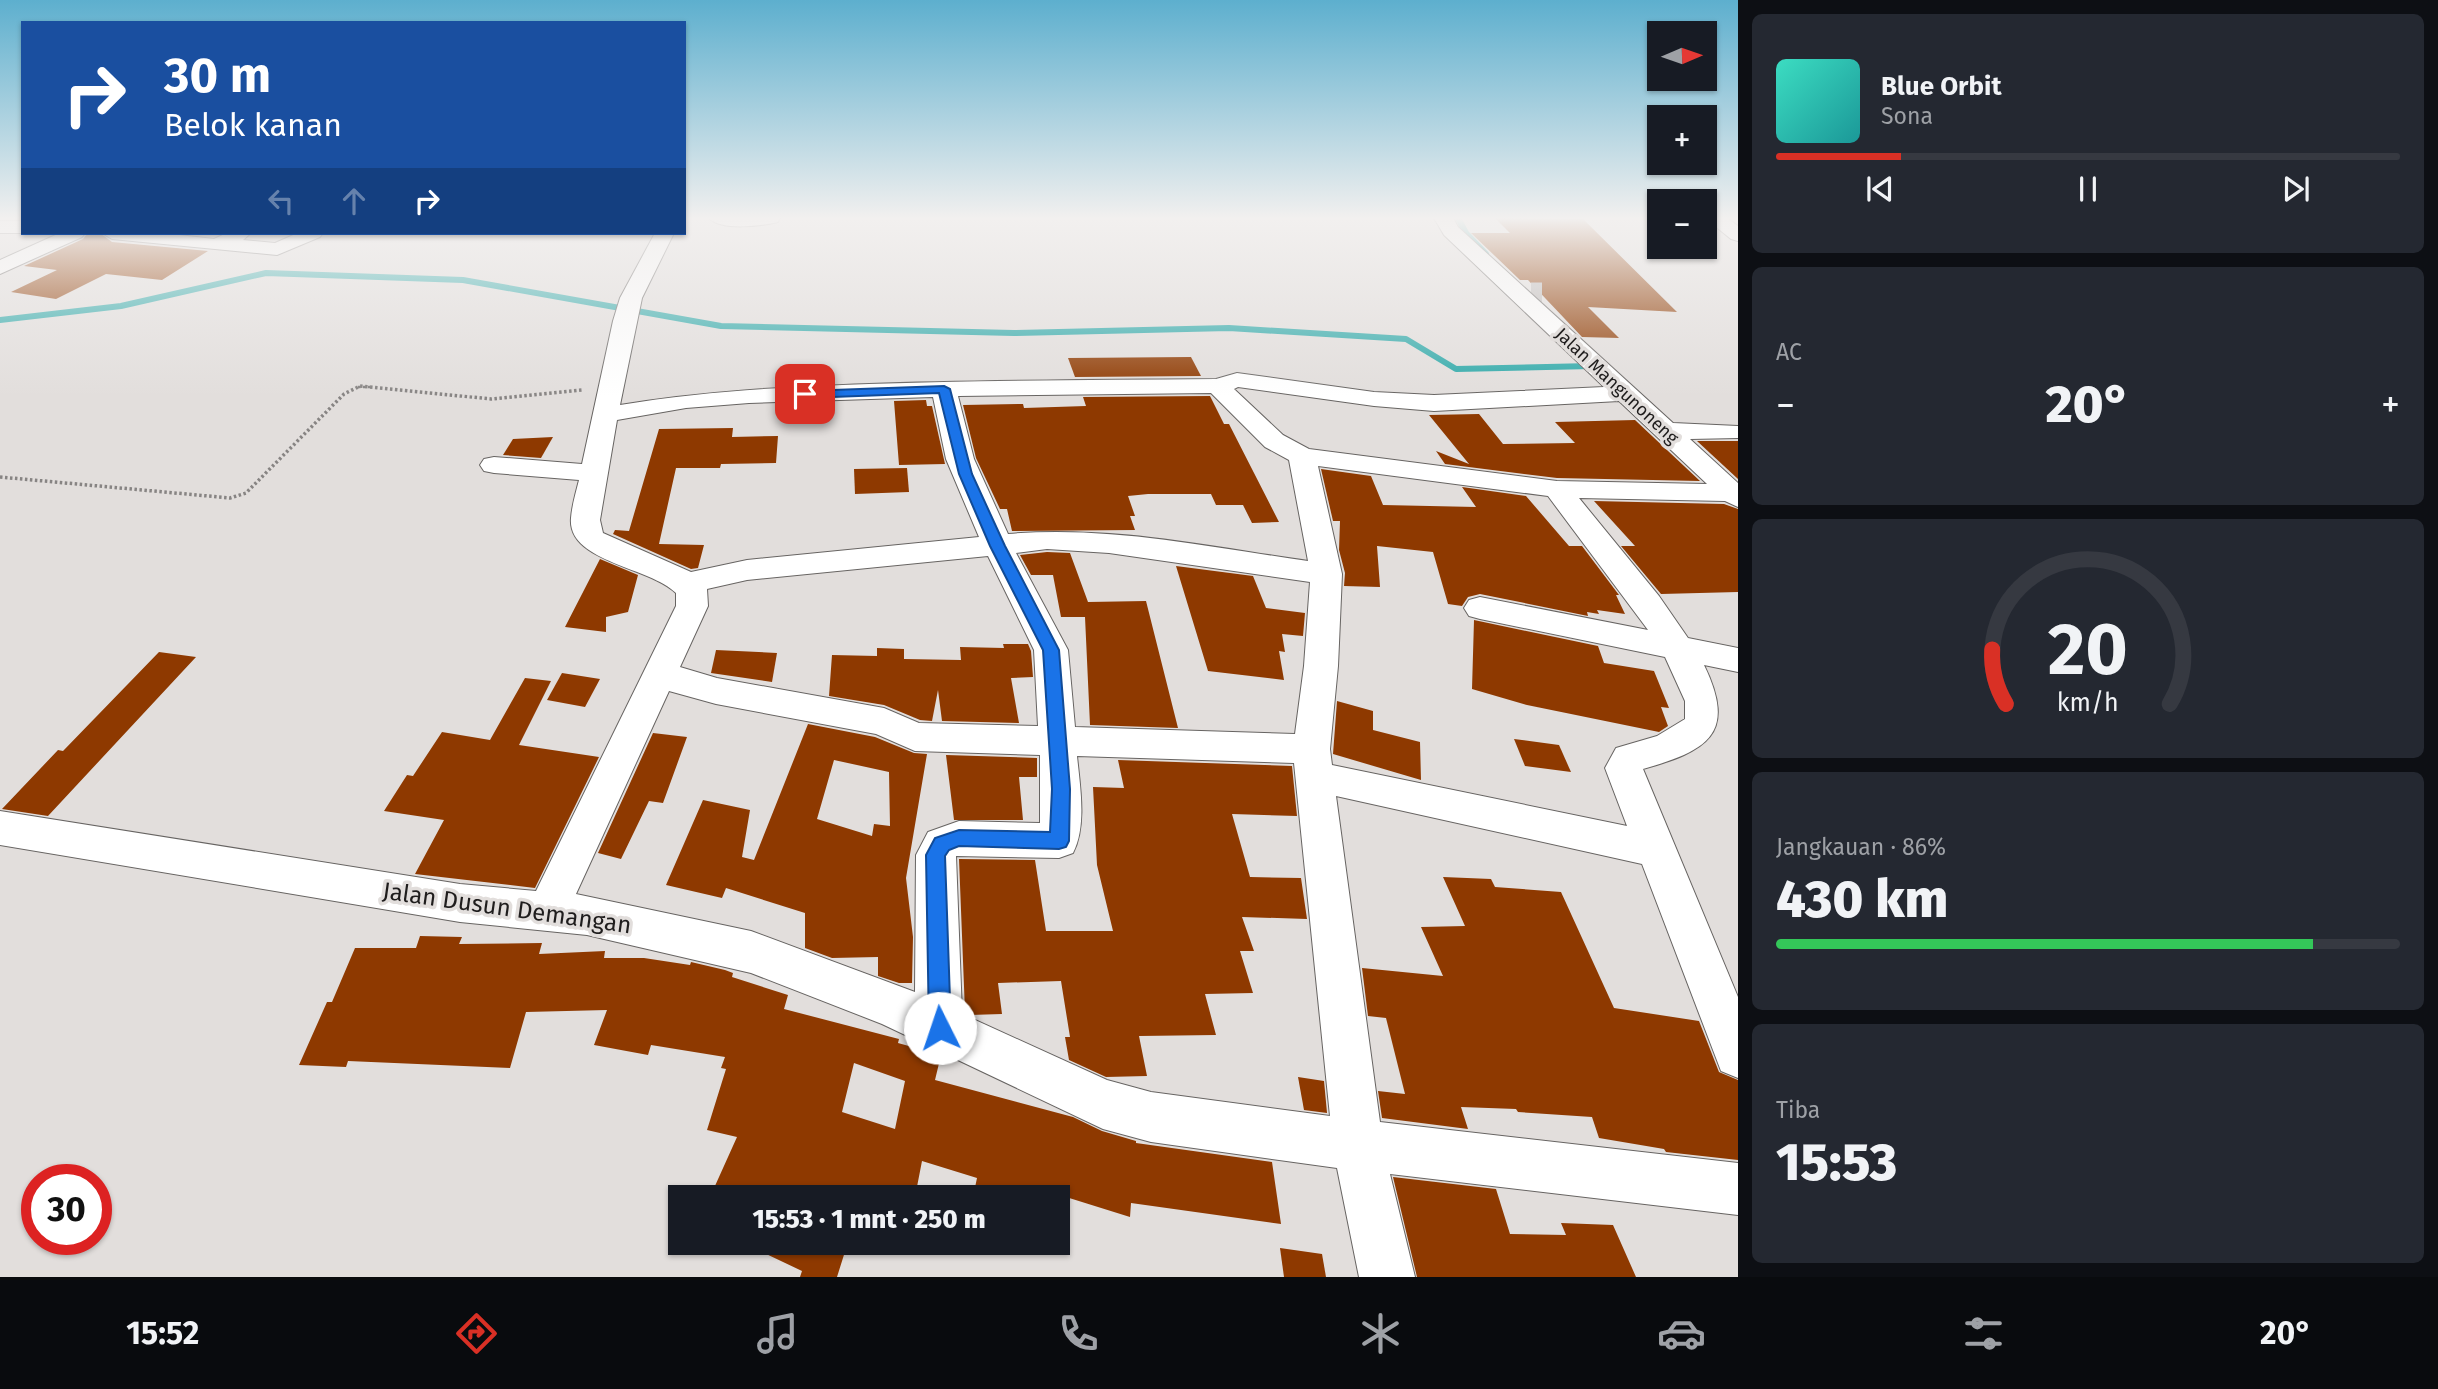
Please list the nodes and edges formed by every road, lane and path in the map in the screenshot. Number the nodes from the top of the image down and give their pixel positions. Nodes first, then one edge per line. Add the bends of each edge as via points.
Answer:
1 (643, 278) edge
2 (1506, 278) edge
3 (1217, 386) junction
4 (944, 389) junction
5 (1626, 393) junction
6 (607, 400) junction
7 (1667, 431) junction
8 (1730, 432) dead end
9 (1302, 456) junction
10 (494, 465) dead end
11 (592, 473) junction
12 (0, 477) edge
13 (1558, 489) junction
14 (1736, 494) edge
15 (998, 546) junction
16 (1326, 574) junction
17 (686, 583) junction
18 (1480, 608) dead end
19 (1681, 651) junction
20 (1738, 660) edge
21 (658, 676) junction
22 (1058, 742) junction
23 (1312, 762) junction
24 (0, 828) edge
25 (1658, 850) junction
26 (547, 912) junction
27 (940, 1028) junction
28 (1738, 1054) edge
29 (1358, 1145) junction
30 (1738, 1189) edge
31 (1387, 1277) edge

1 - 6 street via 628,309
2 - 5 street, Jalan Mangunoneng
3 - 4 street
3 - 5 street via 1237,380 1374,400 1434,403
3 - 9 street via 1274,441
4 - 6 street via 673,402
4 - 15 street via 960,459
5 - 7 street, Jalan Mangunoneng
6 - 11 street
6 - 12 path via 491,399 360,386 344,394 246,493 230,498
7 - 8 street
7 - 14 street, Jalan Mangunoneng
9 - 13 street
9 - 16 street
10 - 11 street
11 - 17 street via 584,520 589,537
13 - 14 street
13 - 19 street
15 - 16 street via 1076,540
15 - 17 street via 747,570
15 - 22 street via 1051,650
16 - 23 street
17 - 21 street via 692,590 692,606
18 - 19 street
19 - 20 street
19 - 25 street via 1698,682 1704,720 1691,735 1629,759 1624,768
21 - 22 street via 884,722 915,737
21 - 26 street
22 - 23 street
22 - 27 street via 1059,841 959,838 942,844 936,855
23 - 25 street
23 - 29 street
24 - 26 street, Jalan Dusun Demangan via 460,903
25 - 28 street
26 - 27 street, Jalan Dusun Demangan via 587,915 751,952
27 - 29 street, Jalan Dusun Demangan via 1103,1104 1151,1117
29 - 30 street, Jalan Dusun Demangan
29 - 31 street

